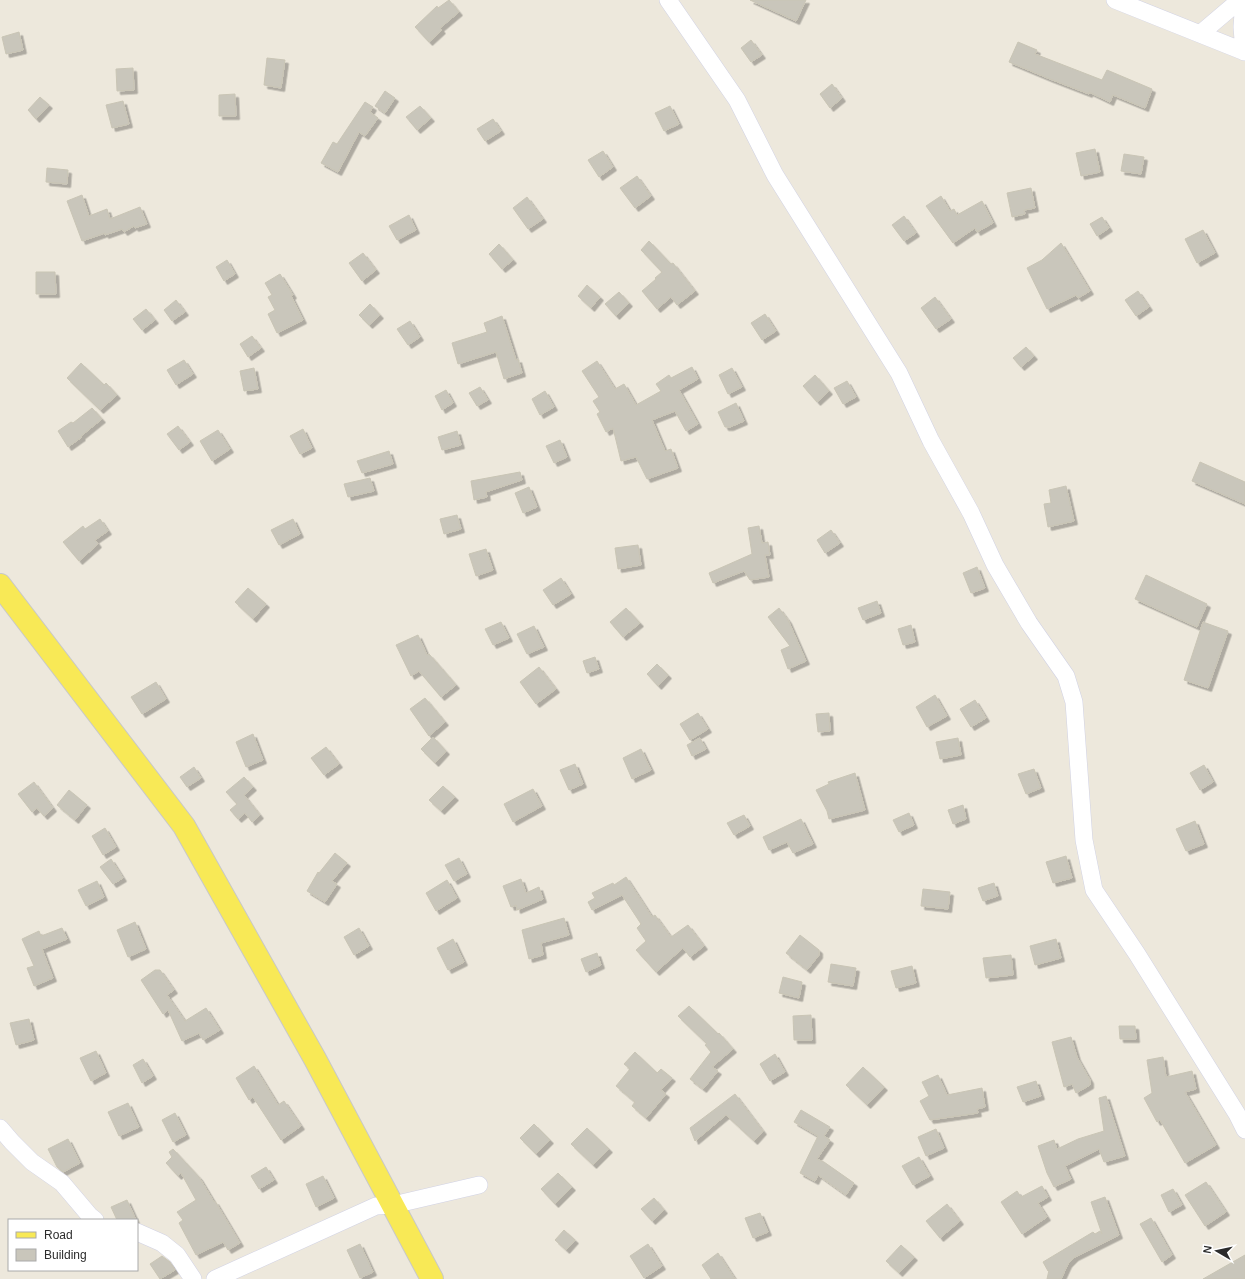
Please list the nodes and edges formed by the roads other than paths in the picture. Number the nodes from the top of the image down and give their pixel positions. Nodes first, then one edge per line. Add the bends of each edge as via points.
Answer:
1 (668, 0) edge
2 (1115, 0) edge
3 (1240, 0) edge
4 (1244, 0) edge
5 (1200, 34) junction
6 (1245, 52) edge
7 (0, 585) edge
8 (0, 1128) edge
9 (1245, 1130) edge
10 (479, 1185) dead end
11 (393, 1205) junction
12 (94, 1219) edge
13 (138, 1232) edge
14 (193, 1279) edge
15 (215, 1279) edge
16 (432, 1279) edge

1 - 9 street via 737,100 775,175 899,373 995,565 1029,623 1066,676 1074,702 1084,840 1094,890 1137,954
2 - 5 street
3 - 5 street
4 - 6 street via 1242,27
5 - 6 street
7 - 11 main road via 184,826 311,1052
8 - 12 street via 32,1162 62,1183
10 - 11 street
11 - 15 street via 376,1206
11 - 16 main road
13 - 14 street via 162,1243 177,1255

